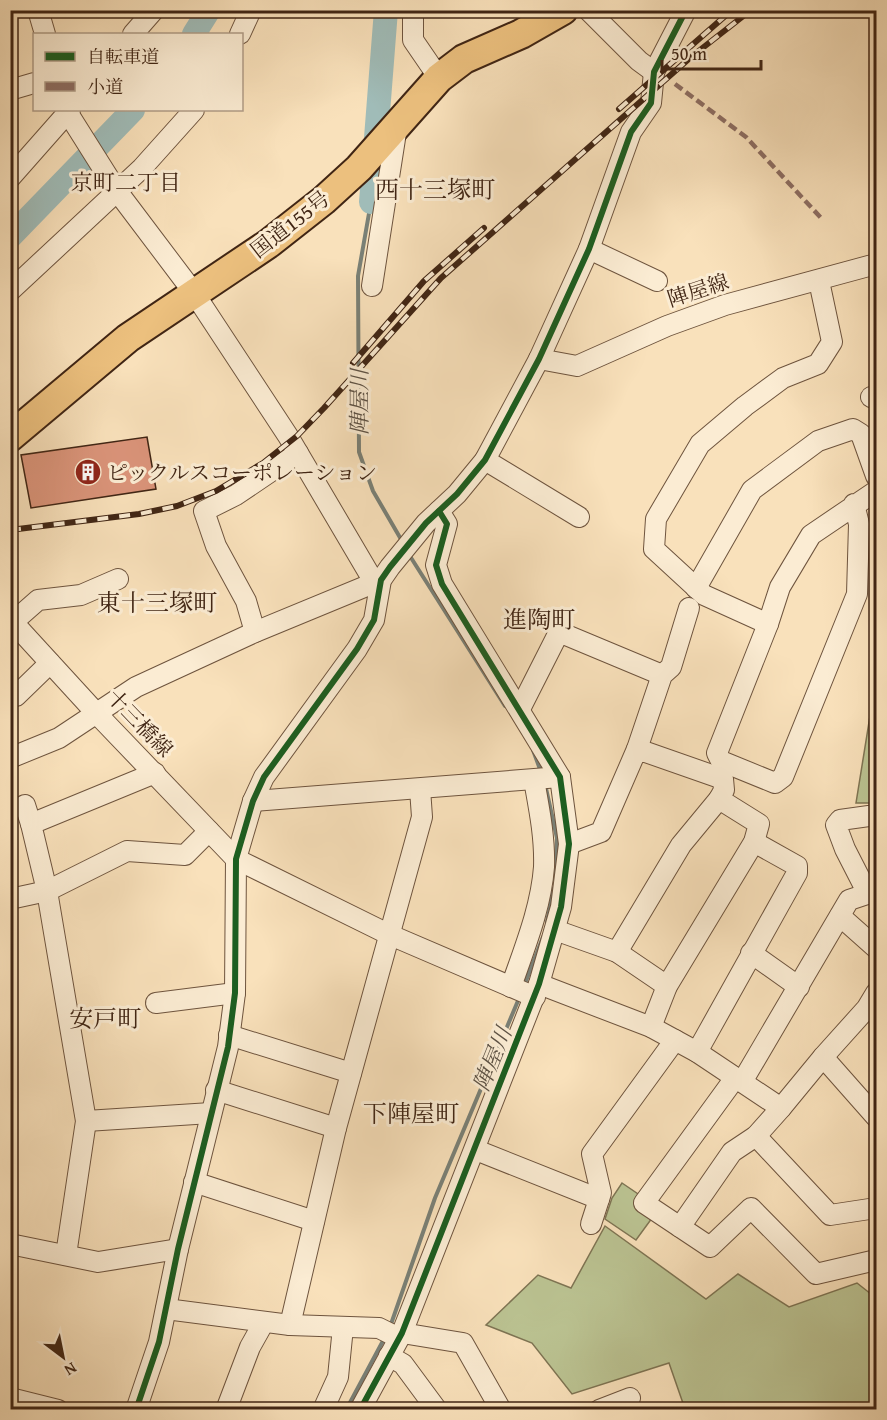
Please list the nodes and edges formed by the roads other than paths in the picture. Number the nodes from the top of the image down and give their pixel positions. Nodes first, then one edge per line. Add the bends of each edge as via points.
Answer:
1 (38, 10) edge
2 (154, 10) edge
3 (251, 10) edge
4 (413, 10) edge
5 (563, 10) edge
6 (588, 10) edge
7 (686, 10) edge
8 (45, 33) edge
9 (135, 33) edge
10 (240, 33) edge
11 (654, 72) junction
12 (439, 78) junction
13 (33, 83) edge
14 (10, 90) edge
15 (193, 111) edge
16 (69, 114) edge
17 (395, 127) junction
18 (10, 178) edge
19 (113, 184) junction
20 (589, 249) junction
21 (876, 264) edge
22 (657, 281) dead end
23 (819, 282) junction
24 (372, 286) dead end
25 (10, 291) edge
26 (194, 293) junction
27 (538, 359) junction
28 (10, 437) edge
29 (298, 453) junction
30 (485, 460) junction
31 (876, 476) edge
32 (876, 491) edge
33 (854, 504) junction
34 (439, 511) junction
35 (579, 517) dead end
36 (118, 579) dead end
37 (378, 581) junction
38 (696, 588) junction
39 (689, 608) dead end
40 (12, 621) edge
41 (768, 624) junction
42 (255, 632) junction
43 (50, 663) junction
44 (662, 675) junction
45 (10, 697) edge
46 (520, 709) junction
47 (97, 714) junction
48 (637, 749) junction
49 (10, 758) edge
50 (155, 773) junction
51 (546, 778) junction
52 (420, 789) junction
53 (719, 799) junction
54 (253, 801) junction
55 (26, 805) dead end
56 (876, 815) edge
57 (31, 824) junction
58 (209, 831) junction
59 (754, 842) junction
60 (569, 844) junction
61 (236, 859) junction
62 (47, 891) junction
63 (872, 892) edge
64 (10, 898) edge
65 (840, 916) junction
66 (555, 930) junction
67 (388, 934) junction
68 (876, 948) edge
69 (617, 952) junction
70 (751, 953) junction
71 (668, 986) junction
72 (799, 987) junction
73 (525, 990) junction
74 (235, 993) junction
75 (876, 993) edge
76 (156, 1003) dead end
77 (651, 1027) junction
78 (229, 1035) junction
79 (675, 1040) junction
80 (697, 1052) junction
81 (823, 1057) junction
82 (351, 1073) junction
83 (738, 1080) junction
84 (216, 1090) junction
85 (780, 1108) junction
86 (211, 1113) junction
87 (876, 1117) edge
88 (86, 1121) junction
89 (336, 1128) junction
90 (756, 1136) junction
91 (476, 1150) junction
92 (194, 1182) junction
93 (599, 1199) junction
94 (876, 1208) edge
95 (314, 1221) junction
96 (591, 1224) dead end
97 (680, 1227) junction
98 (10, 1244) edge
99 (178, 1248) junction
100 (66, 1255) junction
101 (876, 1260) edge
102 (166, 1309) junction
103 (264, 1322) junction
104 (290, 1325) junction
105 (343, 1327) junction
106 (395, 1334) junction
107 (389, 1356) junction
108 (10, 1398) edge
109 (630, 1398) dead end
110 (58, 1410) edge
111 (136, 1410) edge
112 (226, 1410) edge
113 (323, 1410) edge
114 (360, 1410) edge
115 (437, 1410) edge
116 (501, 1410) edge
117 (599, 1410) edge

1 - 8 street
2 - 9 street
3 - 10 street
4 - 12 street via 413,40
5 - 12 highway, 国道155号 via 521,34 464,58
6 - 11 street
7 - 11 street
11 - 20 street via 651,104 631,132
12 - 17 highway, 国道155号
13 - 14 street
15 - 19 street via 142,168
16 - 18 street
16 - 19 street
17 - 24 street
17 - 26 highway, 国道155号 via 359,168 268,244
19 - 25 street
19 - 26 street
20 - 22 street
20 - 27 street
21 - 23 street, 陣屋線
23 - 27 street, 陣屋線 via 726,305 577,366
23 - 38 street via 832,342 818,364 783,378 700,444 656,519 654,549
26 - 28 highway, 国道155号 via 128,338
26 - 29 street
27 - 30 street
29 - 37 street
29 - 42 street via 243,491 204,511 216,546 246,601
30 - 34 street
30 - 35 street
31 - 38 street via 861,434 853,429 818,441 752,490
32 - 33 street
33 - 41 street via 811,535 780,587
33 - 41 street via 859,524 857,594 783,777 775,783 721,761 717,753
34 - 37 street
34 - 46 street via 447,524 436,565 442,584
36 - 40 street via 81,595 38,600
37 - 42 street
37 - 54 street via 374,620 357,650 264,777
38 - 41 street
39 - 44 street via 671,667
40 - 43 street, 十三橋線
42 - 47 street via 136,687
43 - 45 street via 16,696
43 - 47 street, 十三橋線
44 - 46 street via 559,632
44 - 48 street
46 - 51 street
47 - 49 street via 60,738
47 - 50 street, 十三橋線
48 - 53 street via 723,778 724,790
48 - 60 street via 601,832
50 - 57 street
50 - 58 street, 十三橋線
51 - 52 street
51 - 60 street
51 - 73 street via 544,867
52 - 54 street
52 - 67 street via 422,817
53 - 59 street via 759,824
53 - 69 street via 681,845
54 - 61 street
55 - 57 street
56 - 63 street via 840,820 836,825 845,849
57 - 62 street
58 - 61 street, 十三橋線
58 - 62 street via 185,855 127,851
59 - 70 street via 797,866 797,873
59 - 71 street
60 - 66 street
61 - 67 street, 十三橋線
61 - 74 street
62 - 64 street
62 - 88 street
63 - 65 street via 849,900
65 - 68 street
65 - 72 street
66 - 69 street
66 - 73 street
67 - 73 street, 十三橋線
67 - 82 street
69 - 71 street
70 - 72 street
70 - 80 street
71 - 77 street
72 - 83 street
73 - 77 street, 十三橋線
73 - 91 street
74 - 76 street
74 - 78 street
75 - 81 street
77 - 79 street, 十三橋線
78 - 82 street
78 - 84 street
79 - 80 street, 十三橋線
79 - 93 street via 592,1154
80 - 83 street, 十三橋線
81 - 85 street
81 - 87 street
82 - 89 street
83 - 85 street, 十三橋線
83 - 97 street via 644,1203
84 - 86 street
84 - 89 street
85 - 90 street
86 - 88 street
86 - 92 street
88 - 100 street
89 - 95 street
90 - 94 street via 830,1215
90 - 97 street via 732,1152
91 - 93 street
91 - 106 street
92 - 95 street
92 - 99 street
93 - 96 street
95 - 104 street
97 - 101 street via 710,1247 751,1208 816,1274
98 - 100 street
99 - 100 street via 98,1262
99 - 102 street
102 - 103 street
102 - 111 street
103 - 104 street
103 - 112 street
104 - 105 street
105 - 106 street
105 - 113 street via 338,1377
106 - 107 street
106 - 116 street via 463,1343
107 - 114 street
107 - 115 street via 403,1364
108 - 110 street
109 - 117 street

